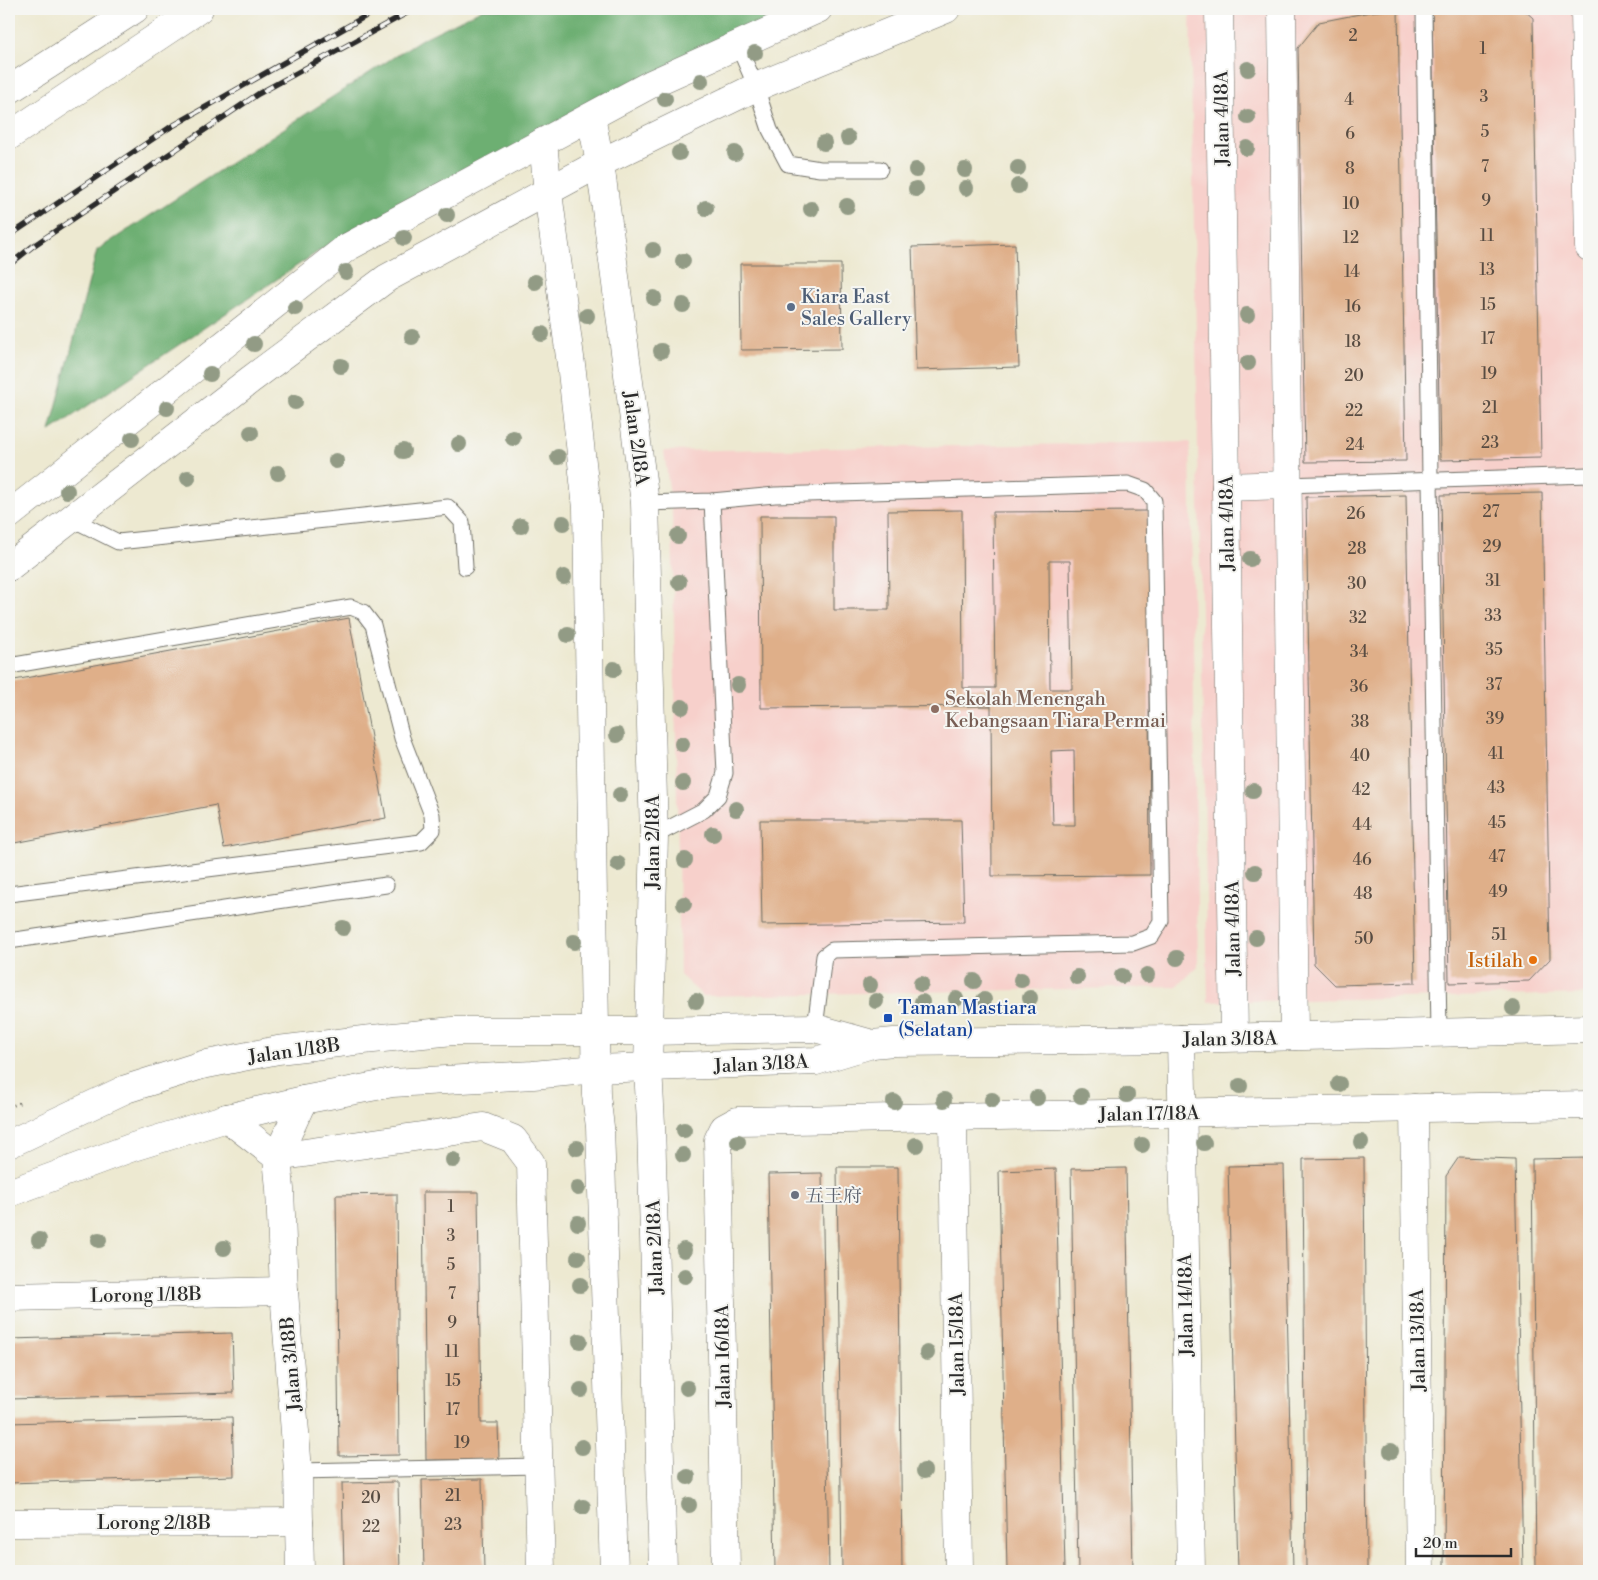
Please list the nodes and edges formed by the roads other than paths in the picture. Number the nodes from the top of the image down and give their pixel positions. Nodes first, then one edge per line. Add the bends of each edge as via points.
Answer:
1 (135, 9) edge
2 (199, 9) edge
3 (818, 9) edge
4 (946, 9) edge
5 (1219, 9) edge
6 (1282, 9) edge
7 (1424, 9) edge
8 (1585, 9) edge
9 (738, 45) junction
10 (756, 87) junction
11 (9, 90) edge
12 (591, 117) junction
13 (9, 136) edge
14 (542, 142) junction
15 (600, 163) junction
16 (880, 169) dead end
17 (548, 193) junction
18 (1589, 247) edge
19 (1589, 475) edge
20 (1430, 480) junction
21 (1286, 485) junction
22 (1226, 487) junction
23 (712, 501) junction
24 (646, 503) junction
25 (9, 515) edge
26 (72, 518) junction
27 (9, 521) edge
28 (32, 550) junction
29 (9, 567) edge
30 (465, 567) dead end
31 (9, 666) edge
32 (654, 836) junction
33 (386, 885) dead end
34 (9, 894) edge
35 (9, 941) edge
36 (815, 1028) junction
37 (1589, 1029) edge
38 (595, 1031) junction
39 (649, 1031) junction
40 (1439, 1033) junction
41 (1294, 1036) junction
42 (1234, 1037) junction
43 (1181, 1039) junction
44 (872, 1044) junction
45 (648, 1068) junction
46 (596, 1069) junction
47 (126, 1089) junction
48 (303, 1100) junction
49 (1589, 1105) edge
50 (1414, 1108) junction
51 (1182, 1113) junction
52 (953, 1117) junction
53 (227, 1118) junction
54 (9, 1130) edge
55 (718, 1140) joint
56 (9, 1144) edge
57 (277, 1157) junction
58 (9, 1193) edge
59 (284, 1291) junction
60 (9, 1297) edge
61 (538, 1466) junction
62 (298, 1470) junction
63 (299, 1522) junction
64 (9, 1523) edge
65 (300, 1571) edge
66 (541, 1571) edge
67 (614, 1571) edge
68 (663, 1571) edge
69 (726, 1571) edge
70 (959, 1571) edge
71 (1190, 1571) edge
72 (1420, 1571) edge

1 - 11 street
2 - 13 street
3 - 9 street
4 - 10 street
5 - 22 street, Jalan 4/18A
6 - 21 street
7 - 20 lane
8 - 18 street
9 - 10 lane
9 - 12 street via 651,84
10 - 15 street
10 - 16 lane via 770,130 788,164 820,169
12 - 14 street
12 - 15 street, Jalan 2/18A
14 - 17 street
14 - 25 street via 346,248
15 - 17 street
15 - 24 street, Jalan 2/18A
17 - 26 street via 387,278
17 - 38 street via 586,508
19 - 20 lane
20 - 21 lane
20 - 40 lane
21 - 22 street
21 - 41 street
22 - 42 street, Jalan 4/18A
23 - 24 lane
23 - 32 lane via 725,773 718,796 704,810
23 - 36 lane via 775,495 1128,484 1145,490 1154,501 1161,921 1152,936 1133,943 832,950 824,956
24 - 32 street, Jalan 2/18A
26 - 28 street
26 - 30 lane via 118,542 448,507 462,522
27 - 28 street
28 - 29 street
31 - 34 lane via 351,607 363,612 373,625 402,738 432,815 433,830 420,842
32 - 39 street, Jalan 2/18A
33 - 35 lane
36 - 39 street, Jalan 3/18A
36 - 44 street, Jalan 3/18A
37 - 40 street, Jalan 3/18A
38 - 39 street, Jalan 3/18A
38 - 46 street
38 - 47 street, Jalan 1/18B via 452,1030 278,1050 202,1065
39 - 45 street, Jalan 2/18A
40 - 41 street, Jalan 3/18A
41 - 42 street, Jalan 3/18A
42 - 43 street, Jalan 3/18A
43 - 44 street, Jalan 3/18A
43 - 51 street, Jalan 14/18A
44 - 45 street, Jalan 3/18A via 816,1061
45 - 46 street, Jalan 3/18A
45 - 68 street, Jalan 2/18A
46 - 48 street via 392,1083
46 - 67 street
47 - 54 lane
47 - 56 street, Jalan 1/18B
48 - 53 street
48 - 57 street
49 - 50 street, Jalan 17/18A
50 - 51 street, Jalan 17/18A
50 - 72 street, Jalan 13/18A
51 - 52 street, Jalan 17/18A
51 - 71 street, Jalan 14/18A
52 - 55 street, Jalan 17/18A via 737,1121 724,1128
52 - 70 street, Jalan 15/18A
53 - 57 street
53 - 58 street via 133,1147
55 - 69 street, Jalan 16/18A
57 - 59 street, Jalan 3/18B
57 - 61 street via 483,1127 514,1139 531,1163
59 - 60 street, Lorong 1/18B
59 - 62 street, Jalan 3/18B
61 - 62 lane
61 - 66 street
62 - 63 street, Jalan 3/18B
63 - 64 street, Lorong 2/18B
63 - 65 street, Jalan 3/18B

